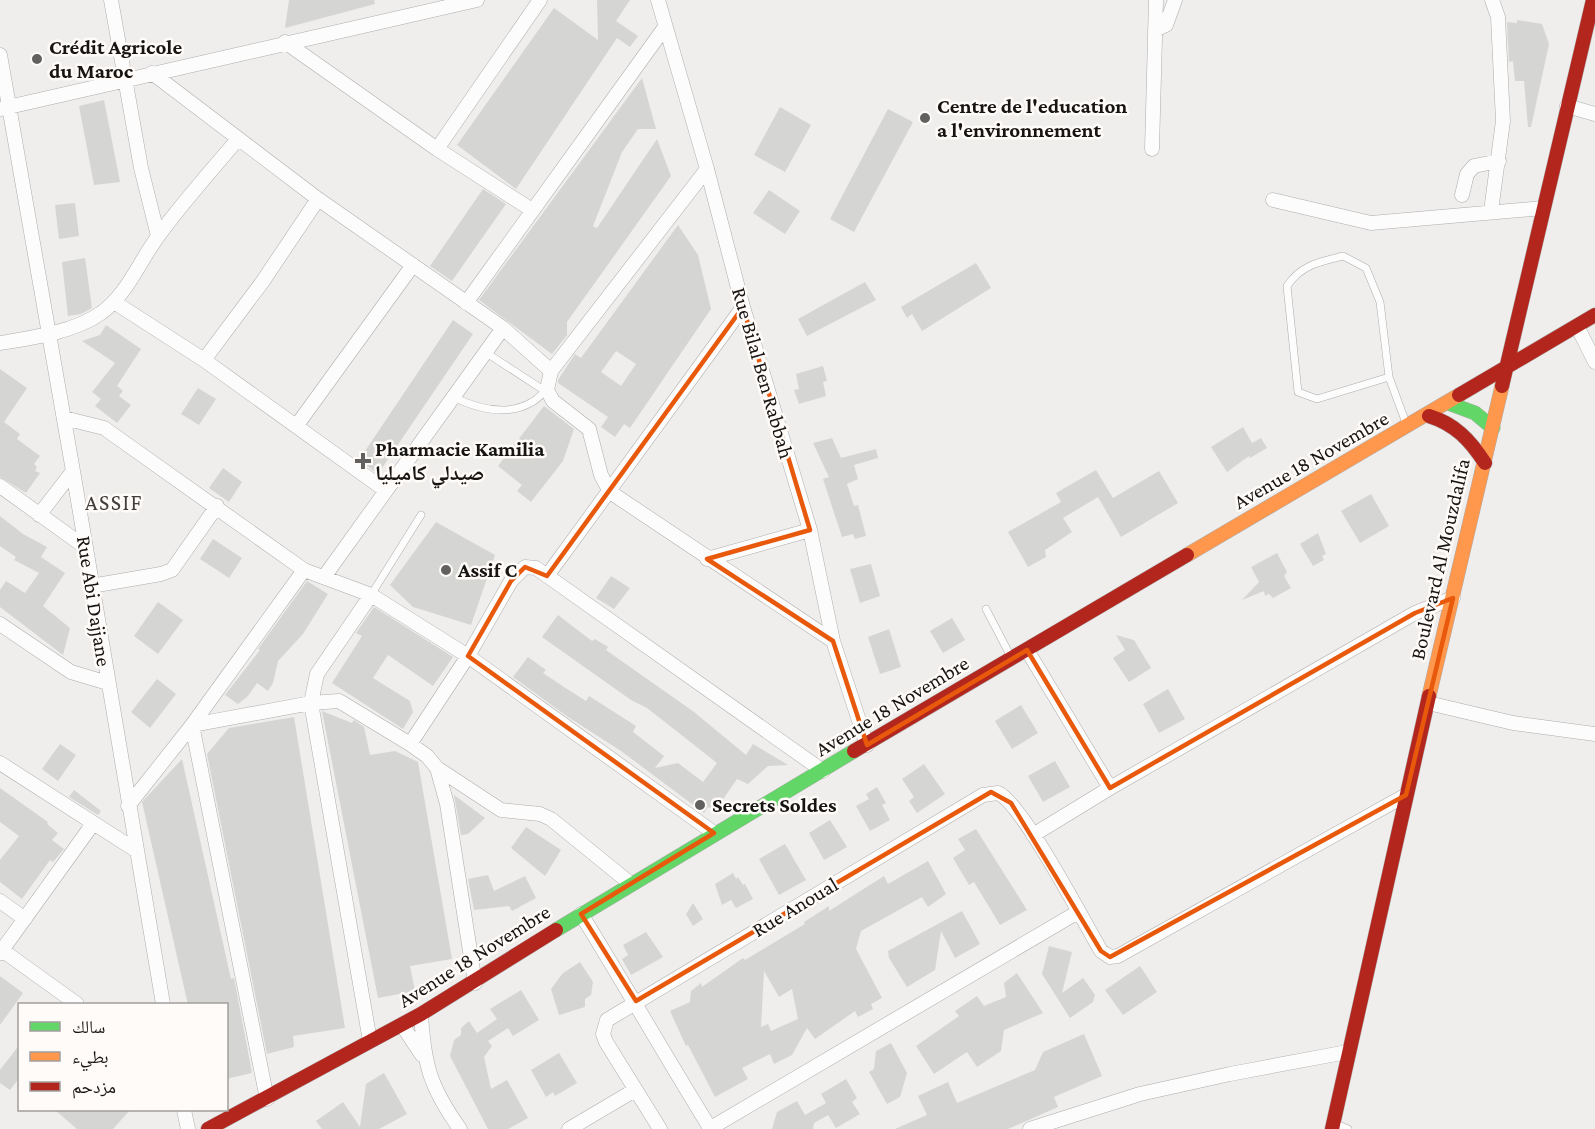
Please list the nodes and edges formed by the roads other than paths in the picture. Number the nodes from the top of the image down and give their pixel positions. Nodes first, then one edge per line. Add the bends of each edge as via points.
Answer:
1 (111, 0) edge
2 (477, 0) edge
3 (540, 0) edge
4 (657, 0) edge
5 (1156, 0) edge
6 (1175, 0) edge
7 (1492, 0) edge
8 (1593, 0) edge
9 (664, 27) junction
10 (1155, 30) junction
11 (1590, 34) edge
12 (285, 42) junction
13 (0, 55) edge
14 (152, 73) junction
15 (125, 80) junction
16 (1567, 105) junction
17 (5, 108) edge
18 (1595, 114) edge
19 (238, 139) junction
20 (437, 149) junction
21 (1152, 149) dead end
22 (1499, 161) junction
23 (707, 169) junction
24 (1462, 195) dead end
25 (318, 198) junction
26 (1273, 200) dead end
27 (1543, 208) junction
28 (532, 210) junction
29 (1491, 211) junction
30 (158, 236) junction
31 (413, 265) junction
32 (114, 302) junction
33 (466, 303) junction
34 (743, 307) junction
35 (1595, 315) edge
36 (1577, 326) junction
37 (503, 328) junction
38 (48, 334) junction
39 (0, 343) edge
40 (485, 352) junction
41 (204, 360) junction
42 (1595, 362) edge
43 (1507, 367) junction
44 (551, 371) junction
45 (1389, 377) junction
46 (546, 391) junction
47 (453, 397) junction
48 (1448, 403) junction
49 (1428, 416) junction
50 (64, 418) junction
51 (297, 425) junction
52 (1408, 428) junction
53 (1493, 428) junction
54 (1485, 463) junction
55 (74, 471) junction
56 (0, 486) edge
57 (386, 490) junction
58 (610, 492) junction
59 (217, 506) junction
60 (39, 514) junction
61 (422, 516) dead end
62 (810, 531) junction
63 (85, 547) junction
64 (707, 559) junction
65 (304, 570) junction
66 (547, 576) junction
67 (324, 577) junction
68 (91, 586) junction
69 (371, 595) junction
70 (1453, 598) junction
71 (986, 609) dead end
72 (0, 624) edge
73 (833, 641) junction
74 (1027, 650) junction
75 (468, 656) junction
76 (1012, 659) junction
77 (108, 683) junction
78 (311, 703) junction
79 (1428, 703) junction
80 (192, 725) junction
81 (1595, 734) edge
82 (410, 744) junction
83 (867, 745) junction
84 (0, 763) edge
85 (437, 768) junction
86 (823, 771) junction
87 (1110, 788) junction
88 (1406, 795) junction
89 (128, 806) junction
90 (92, 825) junction
91 (714, 833) junction
92 (1033, 835) junction
93 (137, 851) junction
94 (631, 884) junction
95 (0, 901) edge
96 (1078, 912) junction
97 (581, 914) junction
98 (25, 919) junction
99 (1, 951) edge
100 (475, 983) junction
101 (636, 1001) junction
102 (74, 1003) edge
103 (163, 1003) edge
104 (421, 1014) junction
105 (402, 1025) junction
106 (370, 1041) junction
107 (1347, 1052) junction
108 (423, 1057) junction
109 (635, 1090) junction
110 (267, 1099) junction
111 (184, 1111) edge
112 (1333, 1126) edge
113 (188, 1129) edge
114 (208, 1129) edge
115 (460, 1129) edge
116 (569, 1129) edge
117 (660, 1129) edge
118 (710, 1129) edge
119 (1030, 1129) edge
120 (1348, 1129) edge

1 - 15 street
2 - 12 street
3 - 20 street
4 - 9 street, Rue Bilal Ben Rabbah
5 - 10 street
6 - 10 street via 1166,25
7 - 22 street via 1498,17 1502,79
8 - 11 street, Boulevard Al Mouzdalifa
9 - 23 street, Rue Bilal Ben Rabbah
9 - 28 street
10 - 21 street
11 - 16 street, Boulevard Al Mouzdalifa
12 - 14 street
12 - 20 street
13 - 17 street, Rue Abi Dajjane
14 - 15 street
14 - 19 street
15 - 17 street
15 - 30 street
16 - 18 street
16 - 27 street, Boulevard Al Mouzdalifa
17 - 38 street, Rue Abi Dajjane
19 - 25 street
19 - 30 street
20 - 28 street
22 - 24 street via 1474,166 1467,174
22 - 29 street
23 - 34 street, Rue Bilal Ben Rabbah
23 - 44 street
25 - 31 street
25 - 41 street
26 - 29 street via 1371,223
27 - 29 street
27 - 43 street, Boulevard Al Mouzdalifa
28 - 33 street
30 - 32 street
31 - 33 street
31 - 51 street
32 - 38 street via 91,320
32 - 41 street
33 - 37 street
34 - 58 street
34 - 62 street, Rue Bilal Ben Rabbah
35 - 36 street, Avenue 18 Novembre
36 - 42 street
36 - 43 street, Avenue 18 Novembre
37 - 40 street
37 - 44 street
38 - 39 street
38 - 50 street, Rue Abi Dajjane
40 - 46 lane
40 - 47 street
41 - 51 street
43 - 48 street, Avenue 18 Novembre
43 - 53 street, Boulevard Al Mouzdalifa
44 - 46 street
45 - 45 lane via 1380,302 1366,268 1343,256 1295,273 1287,286 1298,392 1317,399
45 - 52 lane
46 - 47 lane via 530,404 512,408 474,407
46 - 58 street via 589,429 601,475
47 - 57 street
48 - 49 street, Avenue 18 Novembre
48 - 53 street via 1475,413
49 - 52 street, Avenue 18 Novembre
49 - 54 street via 1460,430
50 - 55 street, Rue Abi Dajjane
50 - 59 street via 104,428
51 - 57 street
52 - 74 street, Avenue 18 Novembre
53 - 54 street, Boulevard Al Mouzdalifa
54 - 70 street, Boulevard Al Mouzdalifa
55 - 60 street
55 - 63 street, Rue Abi Dajjane
56 - 60 street
57 - 67 street
58 - 64 street
58 - 66 street
59 - 65 street
59 - 68 street via 172,570
60 - 63 street
61 - 69 lane
62 - 64 street
62 - 73 street, Rue Bilal Ben Rabbah
63 - 68 street, Rue Abi Dajjane
64 - 73 street
65 - 67 street
65 - 80 street
66 - 75 street via 536,568 525,567 517,573
66 - 86 street
67 - 69 street
68 - 77 street, Rue Abi Dajjane
69 - 75 street
69 - 78 street via 317,674
70 - 79 street, Boulevard Al Mouzdalifa
70 - 87 street via 1415,613
71 - 76 lane
72 - 77 street via 71,672
73 - 83 street, Rue Bilal Ben Rabbah
74 - 76 street, Avenue 18 Novembre
74 - 87 street
75 - 82 street
75 - 91 street
76 - 83 street, Avenue 18 Novembre
77 - 89 street, Rue Abi Dajjane
78 - 80 street
78 - 82 street via 339,701
78 - 106 street
79 - 81 street via 1513,723
79 - 88 street, Boulevard Al Mouzdalifa
80 - 89 street
80 - 110 street
82 - 85 street
83 - 86 street, Avenue 18 Novembre
84 - 90 street
85 - 94 street via 501,810 551,819
85 - 100 street via 447,804
86 - 91 street, Avenue 18 Novembre
87 - 92 street
88 - 96 street via 1118,957 1105,956
88 - 107 street, Boulevard Al Mouzdalifa
89 - 93 street, Rue Abi Dajjane
90 - 93 street
90 - 98 street
91 - 94 street, Avenue 18 Novembre
92 - 96 street
92 - 101 street, Rue Anoual via 1004,795 983,795
93 - 103 street, Rue Abi Dajjane
94 - 97 street, Avenue 18 Novembre
95 - 98 street
96 - 118 street
97 - 100 street, Avenue 18 Novembre
97 - 101 street
98 - 99 street
99 - 102 street
100 - 104 street, Avenue 18 Novembre
101 - 109 street, Rue Anoual via 607,1020 603,1034
101 - 118 street
104 - 105 street, Avenue 18 Novembre
104 - 108 street
105 - 106 street, Avenue 18 Novembre
105 - 108 street
106 - 110 street, Avenue 18 Novembre
107 - 112 street, Boulevard Al Mouzdalifa
107 - 119 street via 1140,1094
108 - 115 street via 432,1083
109 - 116 street
109 - 117 street
110 - 114 street, Avenue 18 Novembre
111 - 113 street
112 - 120 lane

